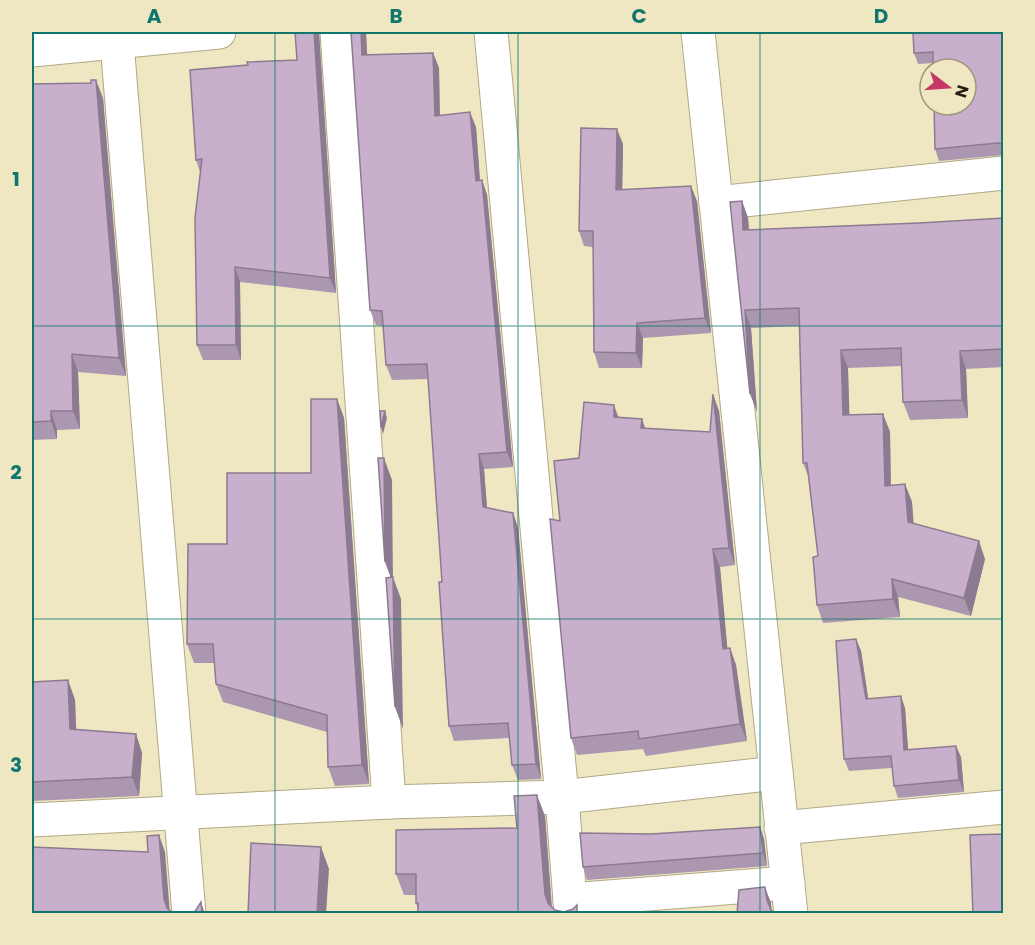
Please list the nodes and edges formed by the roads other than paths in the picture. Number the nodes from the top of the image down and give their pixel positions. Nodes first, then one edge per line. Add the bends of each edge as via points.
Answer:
1 (219, 32) edge
2 (337, 32) edge
3 (491, 32) edge
4 (698, 32) edge
5 (117, 43) junction
6 (32, 50) edge
7 (1004, 173) edge
8 (716, 203) junction
9 (776, 773) junction
10 (562, 797) junction
11 (389, 802) junction
12 (1004, 807) edge
13 (180, 811) junction
14 (32, 820) edge
15 (781, 828) junction
16 (789, 898) edge
17 (570, 907) edge
18 (189, 914) edge

1 - 5 street
2 - 11 street
3 - 10 street
4 - 8 street
5 - 6 street
5 - 13 street
7 - 8 street
8 - 9 street
9 - 10 street
9 - 15 street
10 - 11 street
10 - 17 street
11 - 13 street
12 - 15 street
13 - 14 street
13 - 18 street
15 - 16 street
16 - 17 street

